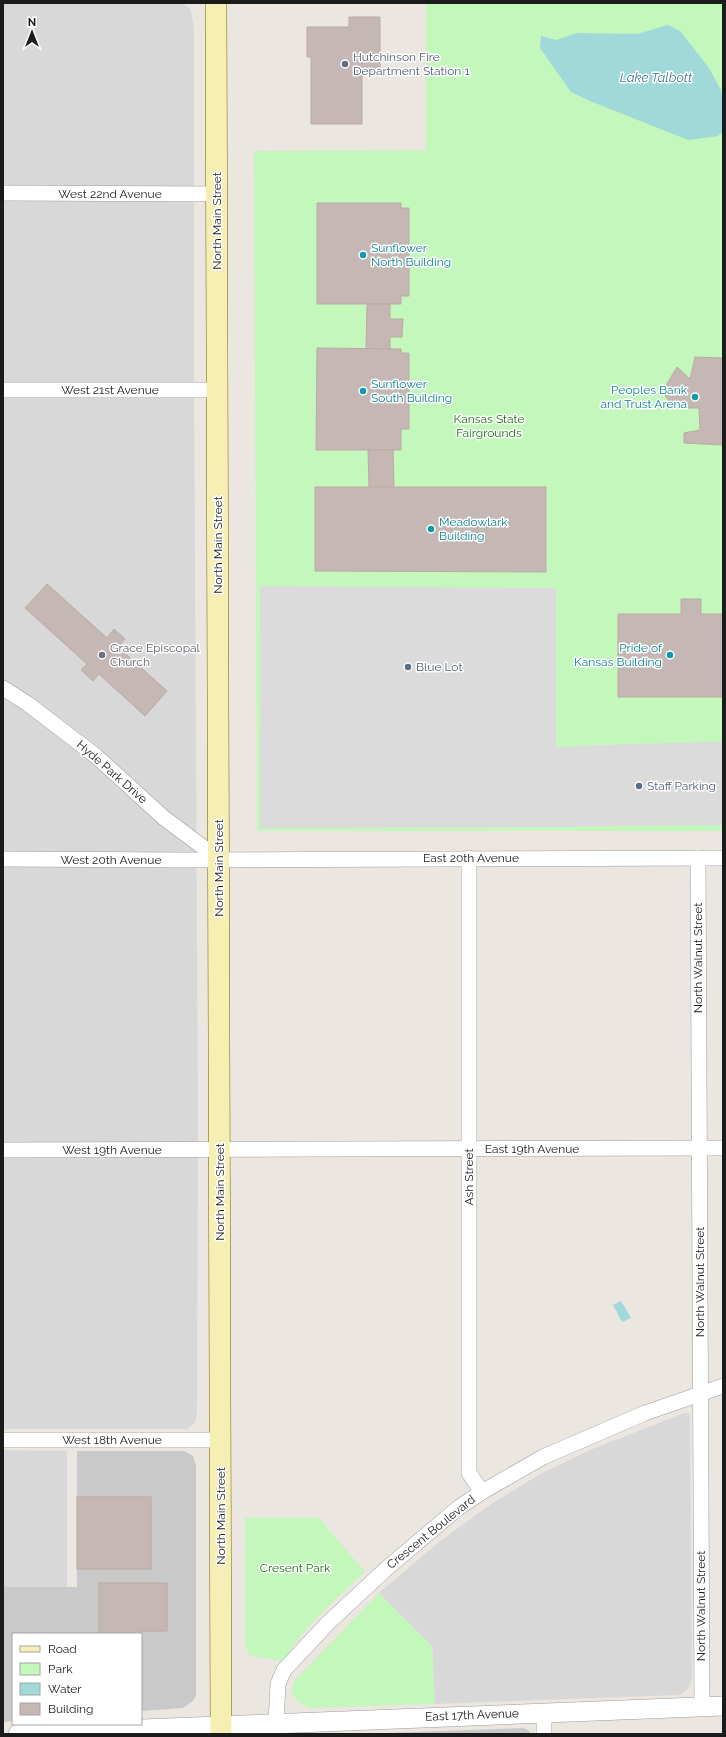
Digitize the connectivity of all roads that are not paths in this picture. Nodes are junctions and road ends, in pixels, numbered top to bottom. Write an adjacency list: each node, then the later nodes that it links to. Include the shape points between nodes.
1 (216, 3): 3 (main road, North Main Street)
2 (3, 193): 3 (street, West 22nd Avenue)
3 (216, 194): 5 (main road, North Main Street)
4 (3, 390): 5 (street, West 21st Avenue)
5 (218, 390): 11 (main road, North Main Street)
6 (3, 688): 11 (street, Hyde Park Drive, via 90,751 164,818)
7 (469, 858): 8 (street, East 20th Avenue); 11 (street, East 20th Avenue); 15 (street, Ash Street)
8 (698, 858): 9 (street, East 20th Avenue); 12 (street, North Walnut Street)
9 (723, 858)
10 (3, 859): 11 (street, West 20th Avenue)
11 (219, 859): 14 (main road, North Main Street)
12 (699, 1148): 13 (street, East 19th Avenue); 15 (street, East 19th Avenue); 18 (street, North Walnut Street)
13 (723, 1148)
14 (220, 1149): 15 (street, East 19th Avenue); 16 (street, West 19th Avenue); 20 (main road, North Main Street)
15 (469, 1149): 21 (street, Ash Street, via 469,1473)
16 (3, 1150)
17 (723, 1386): 18 (street, Crescent Boulevard)
18 (700, 1394): 21 (street, Crescent Boulevard, via 645,1413 543,1457); 23 (street, North Walnut Street)
19 (3, 1440): 20 (street, West 18th Avenue)
20 (220, 1440): 26 (main road, North Main Street)
21 (482, 1492): 25 (street, Crescent Boulevard, via 458,1508 386,1568 328,1623 284,1670 278,1684)
22 (723, 1706): 23 (street, East 17th Avenue)
23 (702, 1707): 24 (street, East 17th Avenue)
24 (544, 1712): 25 (street, East 17th Avenue); 28 (street)
25 (276, 1723): 26 (street, East 17th Avenue)
26 (221, 1730): 27 (street, East 17th Avenue)
27 (18, 1734)
28 (544, 1734)

